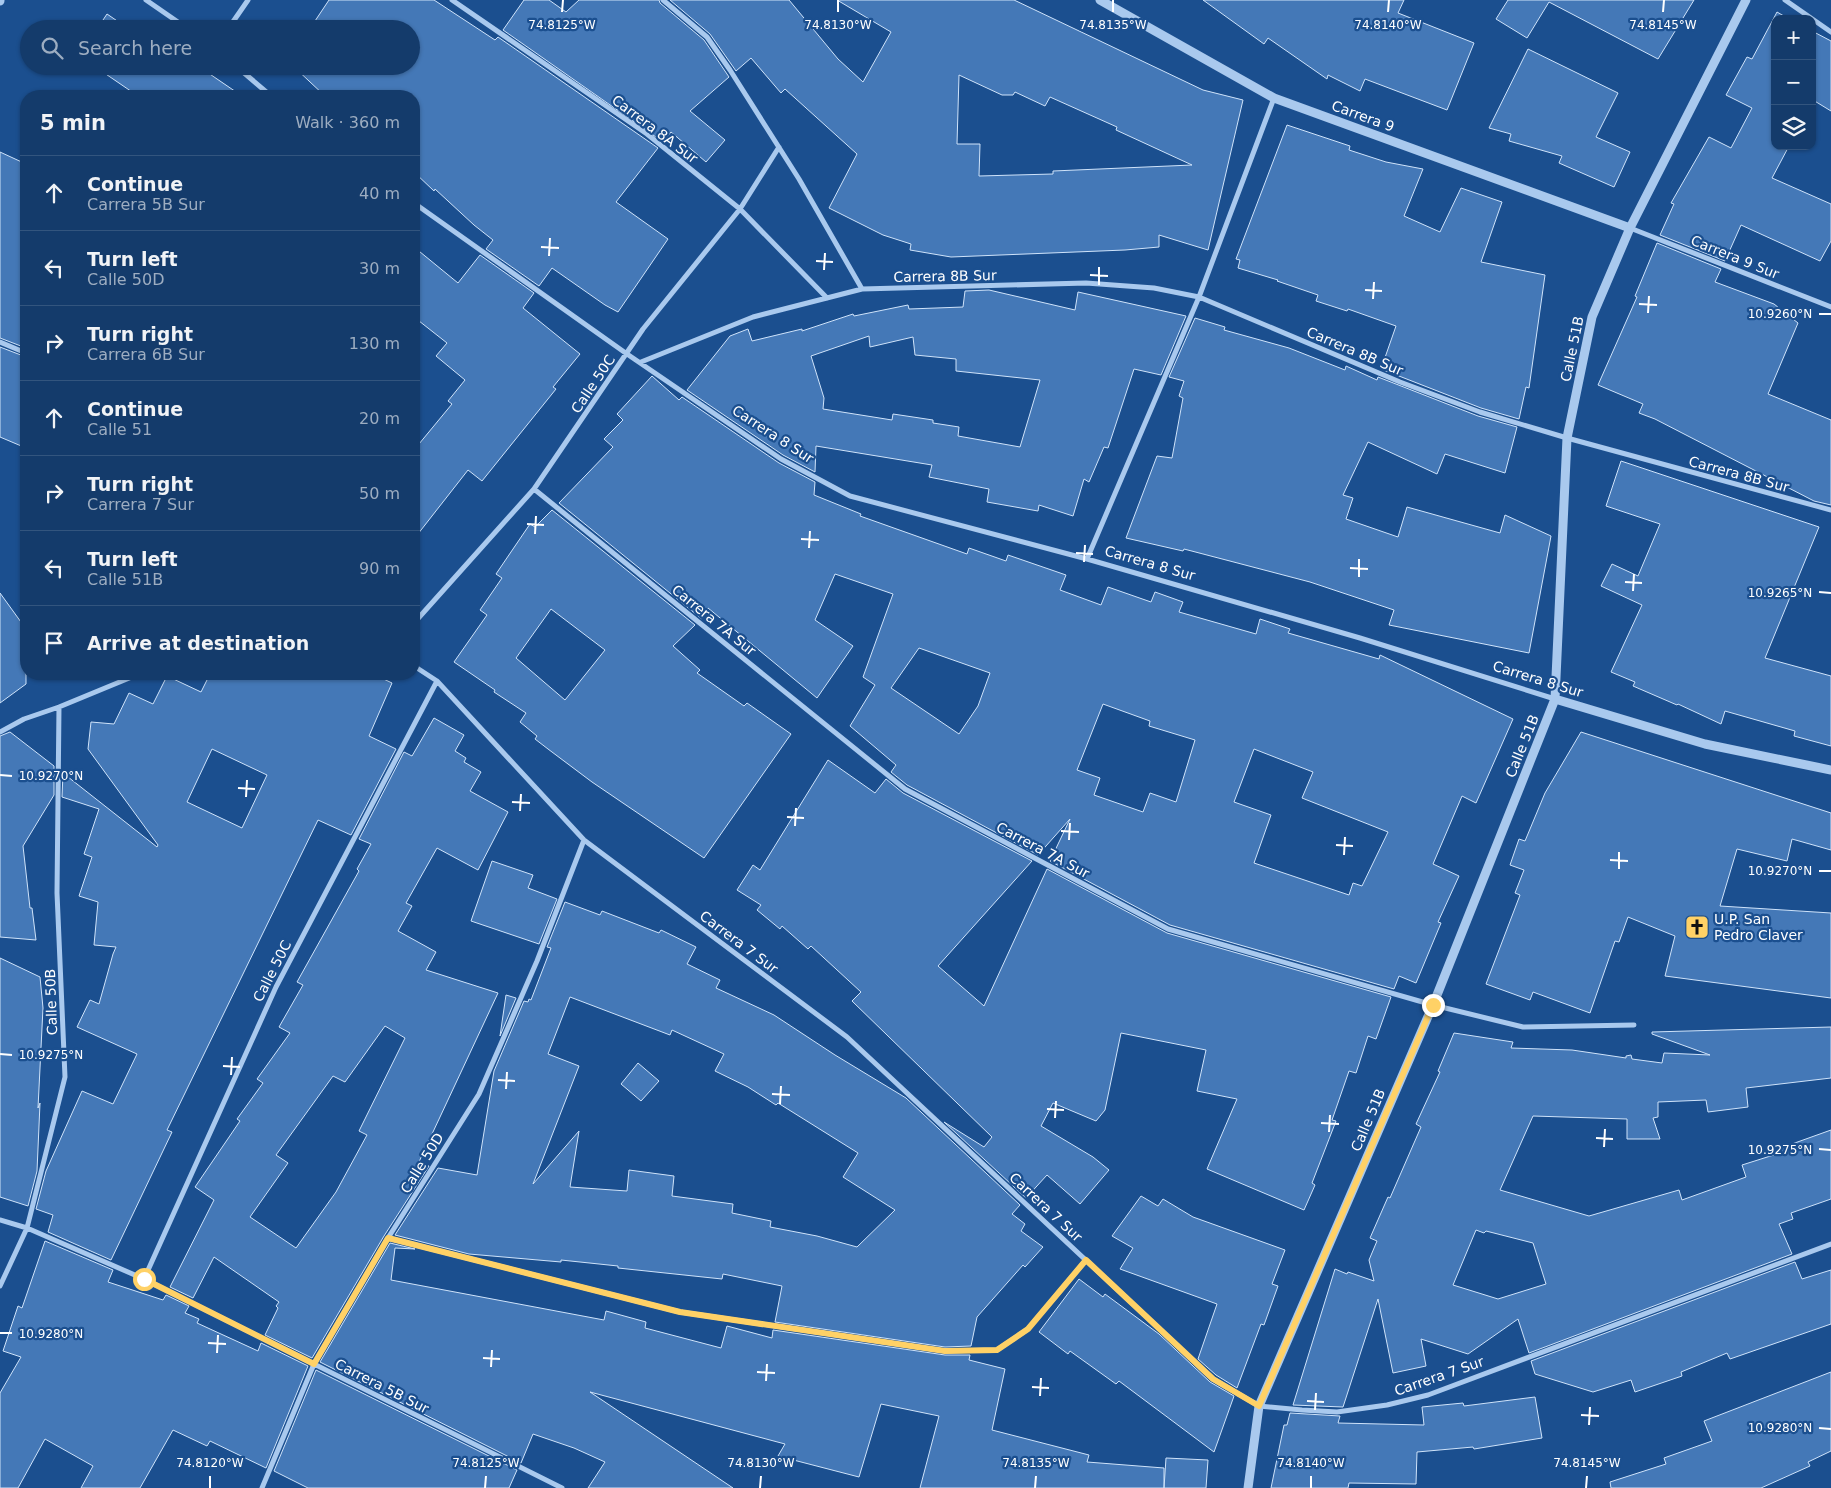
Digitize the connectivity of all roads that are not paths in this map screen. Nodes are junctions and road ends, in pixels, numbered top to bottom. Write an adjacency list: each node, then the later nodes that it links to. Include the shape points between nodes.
1 (146, 0): 8 (street)
2 (248, 0): 9 (street)
3 (452, 0): 16 (street, Carrera 8A Sur, via 647,134)
4 (663, 0): 14 (street, via 707,37)
5 (1100, 0): 13 (street, Carrera 9)
6 (1746, 0): 17 (street, Calle 51B)
7 (1786, 0): 10 (street)
8 (175, 20)
9 (234, 20)
10 (1831, 32)
11 (246, 75): 12 (street)
12 (264, 90)
13 (1274, 98): 17 (street, Carrera 9); 19 (street)
14 (779, 147): 16 (street, Calle 50C); 18 (street)
15 (420, 207): 24 (street, Carrera 8 Sur)
16 (740, 209): 20 (street, Carrera 8A Sur); 24 (street, Calle 50C, via 643,329)
17 (1630, 228): 21 (street, Carrera 9 Sur); 26 (street, Calle 51B, via 1592,317)
18 (862, 289): 19 (street, Carrera 8B Sur, via 1086,283 1154,288); 20 (street, Carrera 8B Sur)
19 (1199, 297): 26 (street, Carrera 8B Sur, via 1400,382 1480,412); 29 (street)
20 (827, 298): 25 (street, Carrera 8B Sur, via 753,317)
21 (1831, 307)
22 (0, 342): 23 (street)
23 (20, 350)
24 (628, 354): 25 (street, Carrera 8 Sur); 27 (street, Calle 50C)
25 (641, 362): 29 (street, Carrera 8 Sur, via 781,459 850,496)
26 (1567, 438): 28 (street, Carrera 8B Sur); 34 (street, Calle 51B)
27 (534, 489): 30 (street, Calle 50C); 39 (street, Carrera 7A Sur, via 905,789 1168,928)
28 (1831, 510)
29 (1087, 559): 34 (street, Carrera 8 Sur, via 1360,638)
30 (420, 616)
31 (420, 670): 33 (street, Carrera 7 Sur)
32 (125, 680): 35 (street)
33 (437, 681): 38 (street, Carrera 7 Sur); 46 (street, Calle 50C, via 276,986)
34 (1555, 699): 37 (street, Carrera 8 Sur, via 1705,744); 39 (street, Calle 51B)
35 (60, 707): 36 (street, via 24,719); 42 (street, Calle 50B, via 57,893 65,1078)
36 (0, 732)
37 (1831, 770)
38 (584, 840): 43 (street, Calle 50D, via 537,961 478,1094); 45 (street, Carrera 7 Sur, via 847,1037)
39 (1433, 1005): 40 (street, Carrera 7A Sur, via 1523,1027); 49 (street, Calle 51B)
40 (1634, 1025)
41 (0, 1220): 42 (street, Carrera 5B Sur)
42 (27, 1228): 46 (street, Carrera 5B Sur); 47 (street, Calle 50B)
43 (388, 1238): 45 (street, via 680,1312 945,1351 997,1350 1028,1329); 48 (street, Calle 50D)
44 (1831, 1244): 49 (street, Carrera 7 Sur, via 1428,1395 1337,1412)
45 (1086, 1260): 49 (street, Carrera 7 Sur, via 1213,1379)
46 (144, 1279): 48 (street, Carrera 5B Sur)
47 (0, 1286)
48 (314, 1364): 50 (street, Calle 50D); 51 (street, Carrera 5B Sur)
49 (1259, 1406): 52 (street, Calle 51B)
50 (262, 1488)
51 (562, 1488)
52 (1248, 1488)

